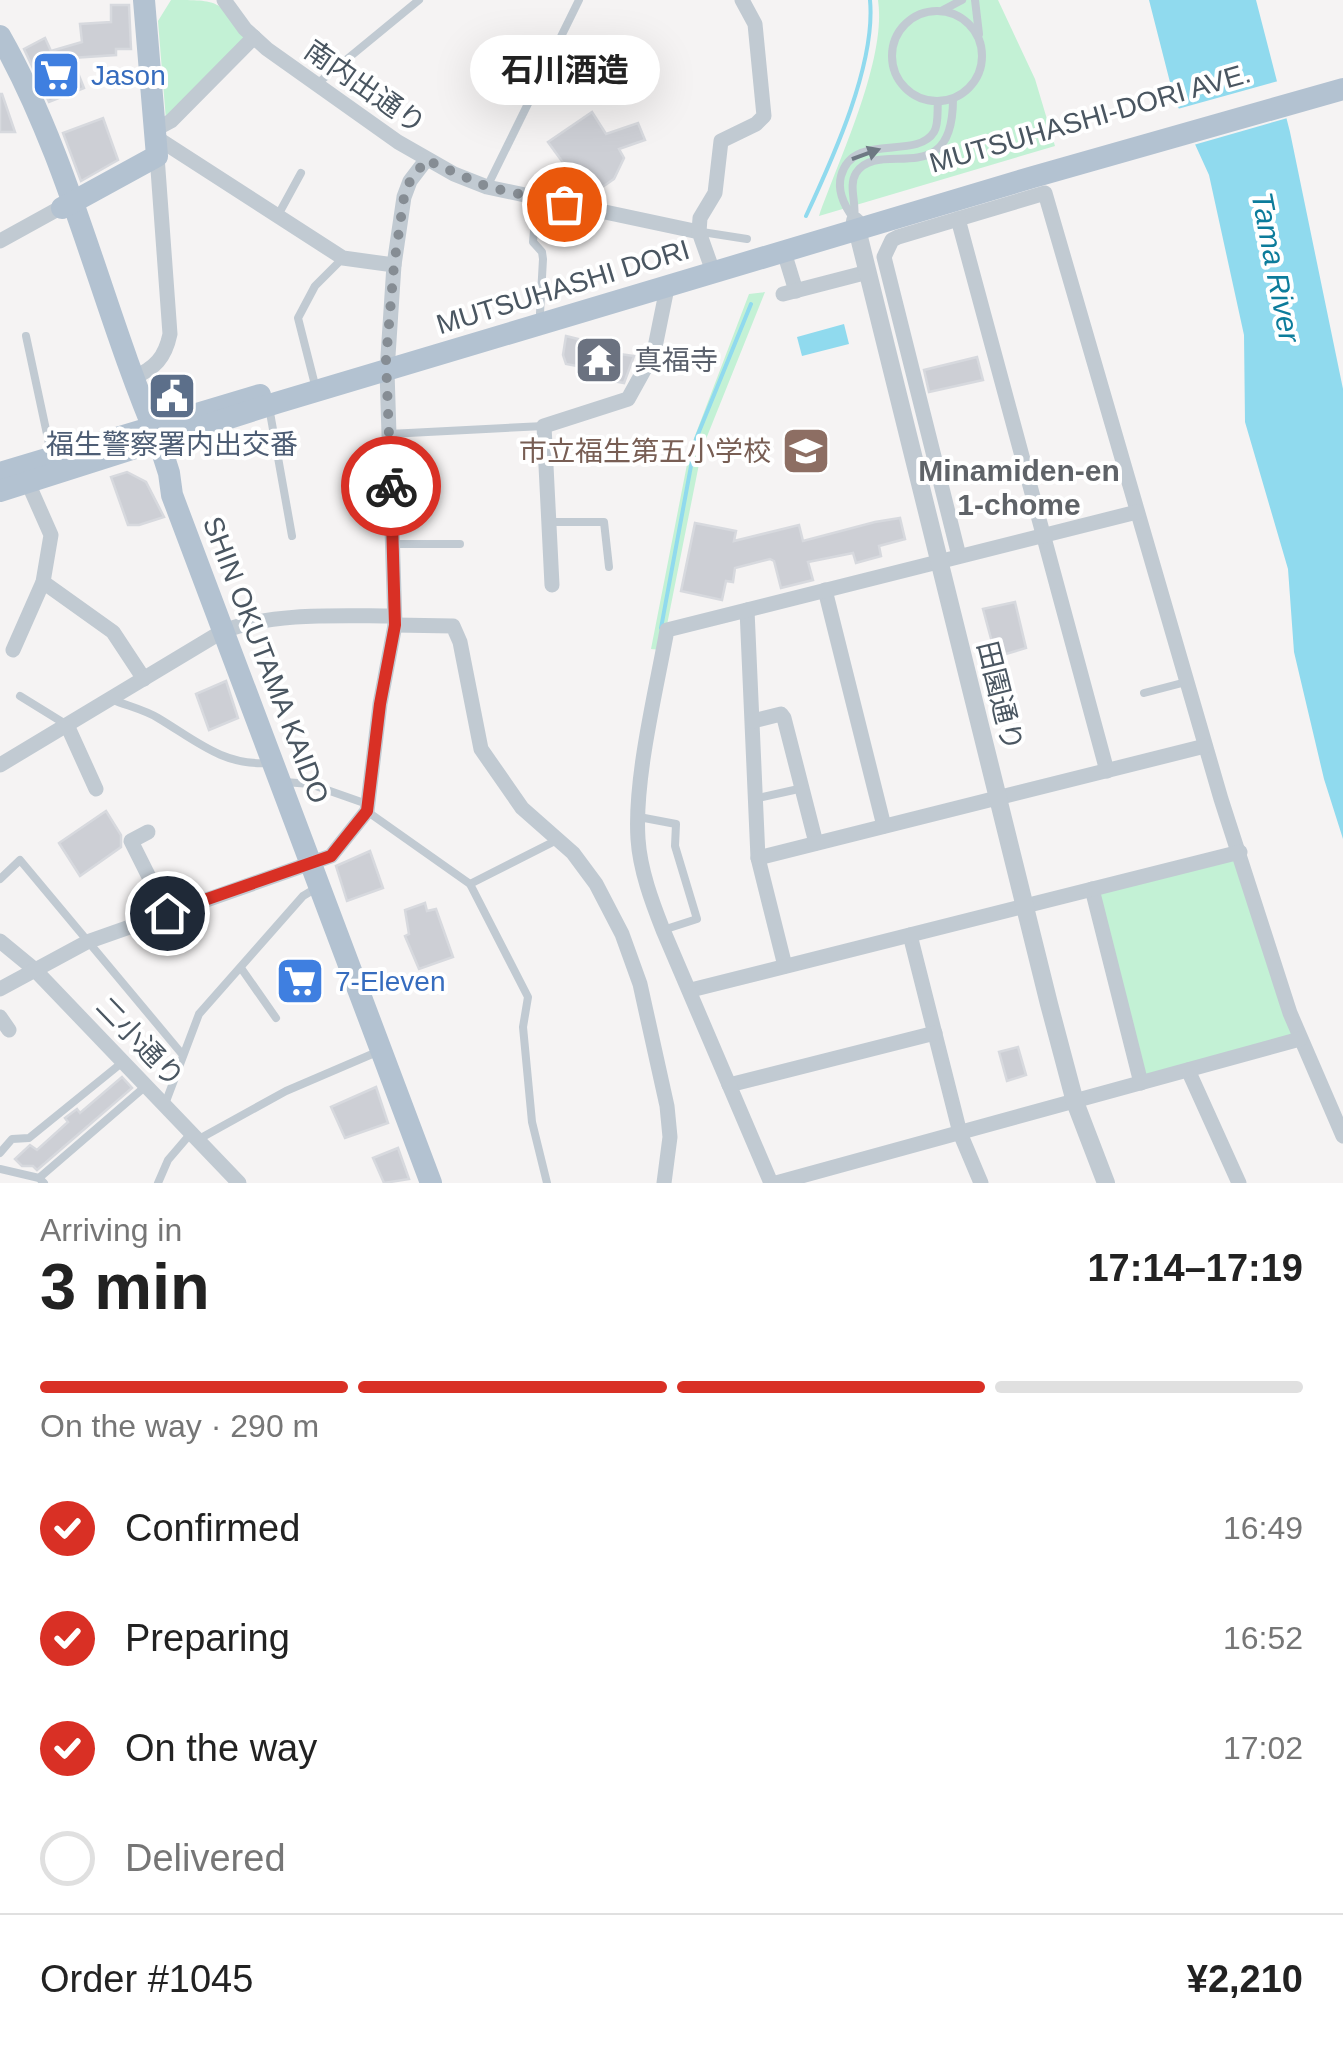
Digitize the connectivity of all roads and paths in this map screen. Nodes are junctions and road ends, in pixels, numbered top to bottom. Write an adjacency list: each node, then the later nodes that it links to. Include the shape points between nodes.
1 (144, 0): 18 (main road)
2 (224, 0): 11 (street, 南内出通り)
3 (419, 0): 14 (lane)
4 (580, 0): 22 (lane)
5 (742, 0): 28 (street, via 756,24 764,116 720,141 714,193)
6 (962, 0): 8 (lane)
7 (975, 0): 9 (lane)
8 (943, 10): 9 (lane); 17 (lane, via 902,27 892,54 901,84)
9 (979, 34): 16 (lane, via 979,72)
10 (0, 36): 24 (main road, SHIN OKUTAMA KAIDO, via 27,90)
11 (254, 37): 14 (street, 南内出通り); 18 (street)
12 (0, 65): 24 (main road, SHIN OKUTAMA KAIDO)
13 (1343, 76): 20 (main road, MUTSUHASHI-DORI AVE.)
14 (316, 84): 19 (street, 南内出通り)
15 (1343, 89): 20 (main road, MUTSUHASHI-DORI AVE.)
16 (953, 99): 17 (lane); 27 (lane, via 949,134 937,150 866,164 857,172)
17 (938, 101): 27 (lane, one-way to 17, via 840,188 847,163 862,152 926,140 937,126)
18 (156, 141): 24 (main road); 25 (street); 40 (street, via 170,334 167,351 150,371)
19 (426, 160): 22 (street, 南内出通り); 34 (street, via 404,197)
20 (1070, 160): 27 (main road, MUTSUHASHI-DORI AVE.)
21 (302, 172): 25 (lane)
22 (488, 187): 23 (street, 南内出通り)
23 (537, 198): 28 (street, 南内出通り); 37 (lane, via 533,242 543,259)
24 (65, 206): 30 (street); 40 (main road, SHIN OKUTAMA KAIDO); 45 (main road, SHIN OKUTAMA KAIDO)
25 (276, 218): 32 (street)
26 (958, 219): 49 (street, via 1045,193); 52 (street); 55 (street, via 892,240 884,258)
27 (856, 225): 31 (main road, MUTSUHASHI DORI); 33 (main road, MUTSUHASHI DORI); 35 (street, 田園通り)
28 (699, 232): 29 (lane); 33 (street)
29 (747, 239)
30 (0, 241)
31 (784, 252): 35 (street, via 790,293); 36 (main road, MUTSUHASHI DORI)
32 (343, 258): 34 (street); 41 (lane, via 315,286 298,318)
33 (710, 263): 37 (main road, MUTSUHASHI DORI)
34 (394, 265): 39 (street)
35 (868, 272): 56 (street, 田園通り)
36 (668, 288): 39 (main road, MUTSUHASHI DORI); 43 (street, via 654,352 628,399)
37 (540, 313): 39 (main road, MUTSUHASHI DORI)
38 (26, 336): 46 (lane)
39 (386, 366): 41 (main road, MUTSUHASHI DORI); 42 (main road, MUTSUHASHI DORI); 44 (street)
40 (133, 378): 45 (main road, SHIN OKUTAMA KAIDO)
41 (314, 381): 42 (main road, MUTSUHASHI DORI)
42 (268, 399): 45 (main road, MUTSUHASHI DORI); 51 (lane)
43 (544, 426): 44 (lane); 50 (street)
44 (389, 434): 53 (street)
45 (149, 437): 46 (main road, MUTSUHASHI DORI); 48 (main road, MUTSUHASHI DORI); 63 (main road, SHIN OKUTAMA KAIDO, via 169,473)
46 (52, 458): 47 (main road, MUTSUHASHI DORI)
47 (1, 474): 48 (main road, MUTSUHASHI DORI)
48 (28, 484): 58 (street, via 51,535)
49 (1138, 512): 52 (street); 66 (street)
50 (548, 522): 57 (lane, via 604,522); 59 (street)
51 (292, 536)
52 (1043, 536): 55 (street); 74 (street)
53 (393, 544): 54 (lane); 62 (street)
54 (460, 544)
55 (959, 556): 56 (street)
56 (938, 561): 60 (street); 79 (street, 田園通り)
57 (608, 567)
58 (43, 582): 64 (street); 65 (street, via 113,632)
59 (552, 585)
60 (825, 590): 61 (street); 82 (street)
61 (746, 610): 70 (street); 81 (street, via 667,630)
62 (395, 621): 63 (street, via 330,616); 80 (street); 84 (street, via 453,626 480,749 522,808)
63 (223, 631): 65 (street); 75 (main road, SHIN OKUTAMA KAIDO)
64 (12, 650)
65 (144, 679): 69 (street)
66 (1186, 682): 67 (lane); 72 (street)
67 (1144, 693)
68 (20, 696): 71 (lane)
69 (109, 699): 71 (street); 75 (lane, via 156,716 208,750)
70 (752, 721): 76 (street, via 781,714); 78 (street)
71 (66, 725): 73 (street); 77 (street)
72 (1206, 746): 74 (street); 86 (street)
73 (0, 765)
74 (1107, 771): 79 (street)
75 (277, 773): 80 (lane); 88 (main road, SHIN OKUTAMA KAIDO)
76 (803, 788): 78 (lane); 85 (street)
77 (96, 789)
78 (754, 798): 87 (street)
79 (998, 798): 82 (street); 93 (street, 田園通り)
80 (367, 808): 88 (street, via 331,856); 90 (lane)
81 (639, 817): 95 (street, via 638,842); 95 (lane, via 676,824 675,846 698,919)
82 (884, 826): 85 (street)
83 (148, 832): 94 (street, via 131,841)
84 (559, 839): 90 (lane); 126 (street, via 596,884 640,984 668,1106)
85 (816, 843): 87 (street)
86 (1240, 852): 92 (street); 106 (street)
87 (758, 858): 99 (street)
88 (311, 863): 91 (main road, SHIN OKUTAMA KAIDO); 94 (street)
89 (0, 879): 98 (lane, via 20,860)
90 (470, 884): 125 (lane, via 528,997 523,1028 532,1122)
91 (320, 886): 100 (lane, via 302,896); 107 (main road, SHIN OKUTAMA KAIDO)
92 (1092, 889): 93 (street); 111 (street)
93 (1025, 906): 96 (street); 114 (street, 田園通り)
94 (167, 913): 98 (street)
95 (663, 930): 103 (street)
96 (910, 934): 99 (street); 105 (street)
97 (0, 942): 101 (street, 二小通り)
98 (87, 942): 101 (street); 108 (lane)
99 (785, 966): 103 (street)
100 (241, 968): 104 (lane); 108 (lane, via 199,1014)
101 (34, 969): 102 (street); 109 (street, 二小通り)
102 (0, 989)
103 (691, 990): 112 (street)
104 (276, 1018)
105 (935, 1033): 112 (street); 116 (street)
106 (1300, 1039): 110 (street); 118 (street)
107 (381, 1050): 117 (lane); 124 (main road, SHIN OKUTAMA KAIDO)
108 (182, 1054): 115 (lane)
109 (124, 1061): 113 (street, 二小通り); 119 (lane)
110 (1188, 1070): 111 (street); 130 (street)
111 (1141, 1083): 114 (street)
112 (729, 1084): 127 (street)
113 (146, 1085): 115 (street, 二小通り); 121 (lane)
114 (1076, 1102): 116 (street); 129 (street, 田園通り)
115 (166, 1104): 117 (street, 二小通り)
116 (960, 1132): 127 (street); 128 (street)
117 (196, 1136): 122 (lane, via 168,1160); 123 (street, 二小通り)
118 (1343, 1136)
119 (0, 1154)
120 (0, 1169): 121 (lane)
121 (41, 1181)
122 (158, 1183)
123 (239, 1183)
124 (431, 1183)
125 (546, 1183)
126 (664, 1183)
127 (774, 1183)
128 (981, 1183)
129 (1106, 1183)
130 (1240, 1183)

